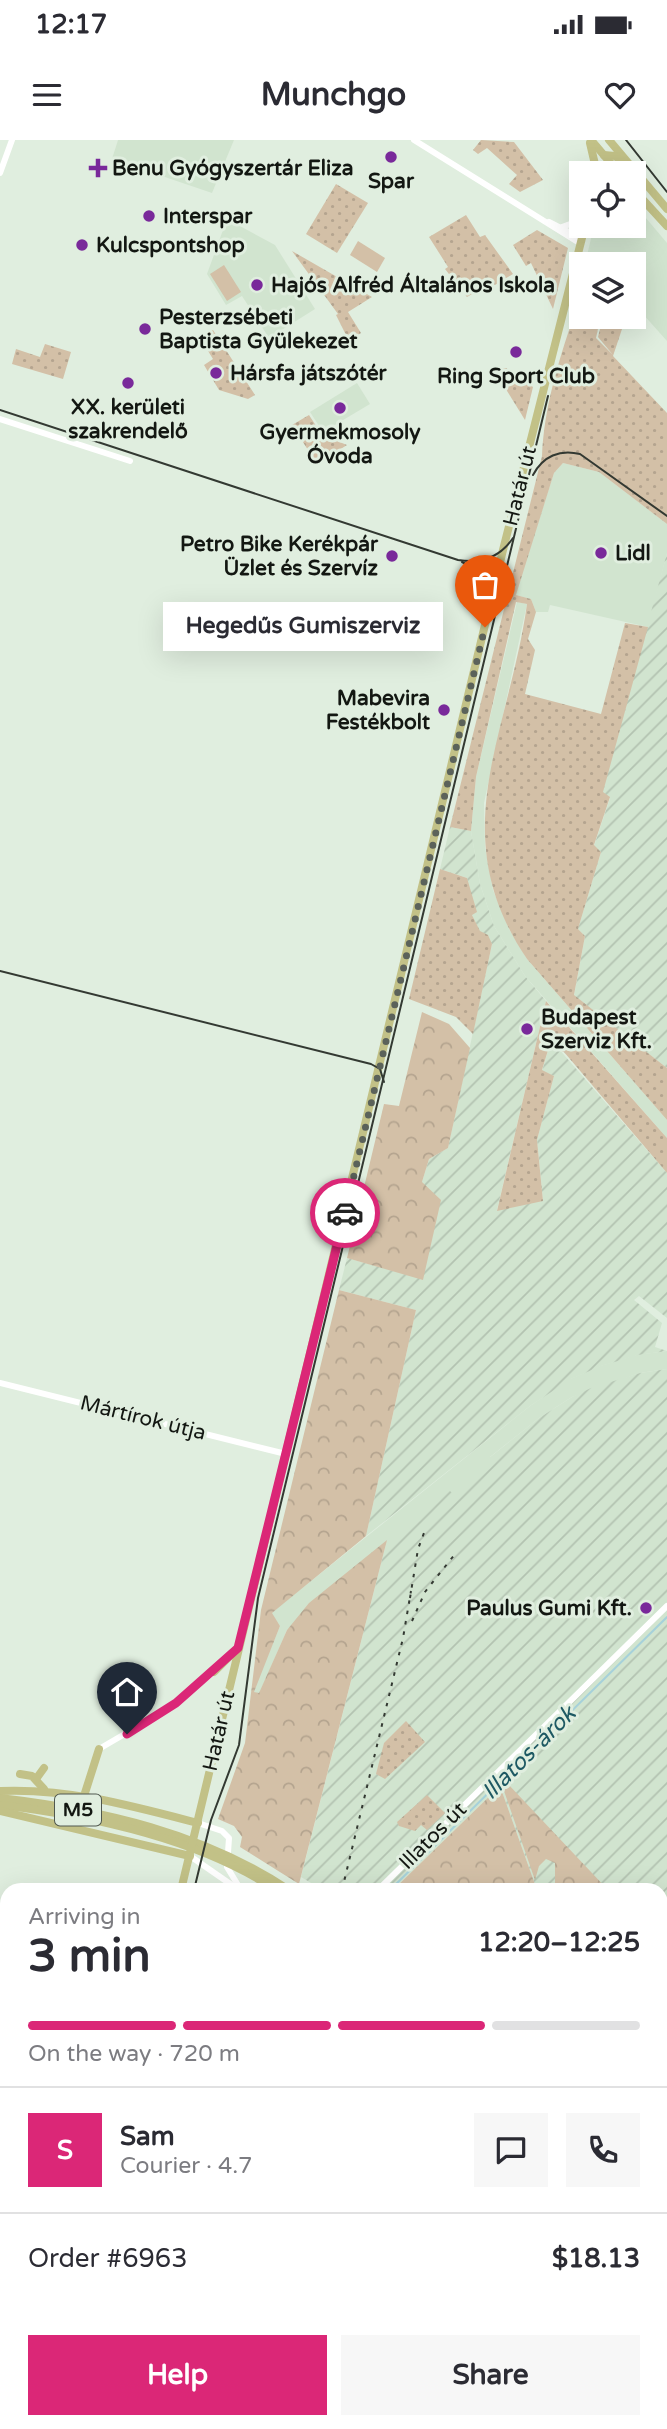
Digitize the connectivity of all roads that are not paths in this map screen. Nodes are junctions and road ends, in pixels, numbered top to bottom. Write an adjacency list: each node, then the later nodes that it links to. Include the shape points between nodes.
1 (12, 140): 12 (street)
2 (414, 140): 16 (street)
3 (590, 140): 6 (main road); 7 (main road)
4 (603, 140): 6 (main road)
5 (609, 140): 11 (main road)
6 (604, 155): 8 (main road); 9 (main road); 10 (main road)
7 (595, 161)
8 (602, 161)
9 (609, 161)
10 (622, 161)
11 (627, 161)
12 (0, 173)
13 (646, 183): 15 (main road)
14 (646, 203): 18 (main road)
15 (667, 209)
16 (544, 219): 19 (street); 21 (street)
17 (569, 224): 19 (street)
18 (667, 226)
19 (562, 227): 21 (street)
20 (582, 238): 21 (main road, Határ út)
21 (581, 241): 25 (main road, Határ út)
22 (0, 419): 23 (street)
23 (130, 461)
24 (0, 1383): 25 (street, Mártírok útja)
25 (286, 1454): 27 (main road, Határ út)
26 (667, 1606): 49 (street, Illatos út)
27 (238, 1648): 28 (main road); 29 (main road, Határ út)
28 (214, 1672): 29 (main road); 30 (street, via 164,1711)
29 (232, 1672): 40 (main road, Határ út)
30 (99, 1749): 36 (main road)
31 (44, 1768): 33 (main road)
32 (20, 1774): 33 (main road)
33 (36, 1779): 34 (main road)
34 (44, 1790): 35 (main road); 36 (main road)
35 (0, 1791)
36 (84, 1796): 40 (main road)
37 (0, 1798): 41 (main road, M5, via 45,1803)
38 (0, 1805): 41 (main road, M5)
39 (0, 1811): 42 (main road)
40 (198, 1823): 42 (main road, Határ út); 46 (street, via 229,1838 227,1867)
41 (155, 1833): 43 (main road, M5)
42 (190, 1856): 44 (main road, Határ út); 45 (street)
43 (240, 1864): 47 (main road, M5); 48 (main road, M5)
44 (183, 1883)
45 (230, 1883)
46 (236, 1883)
47 (266, 1883)
48 (276, 1883)
49 (386, 1883)

